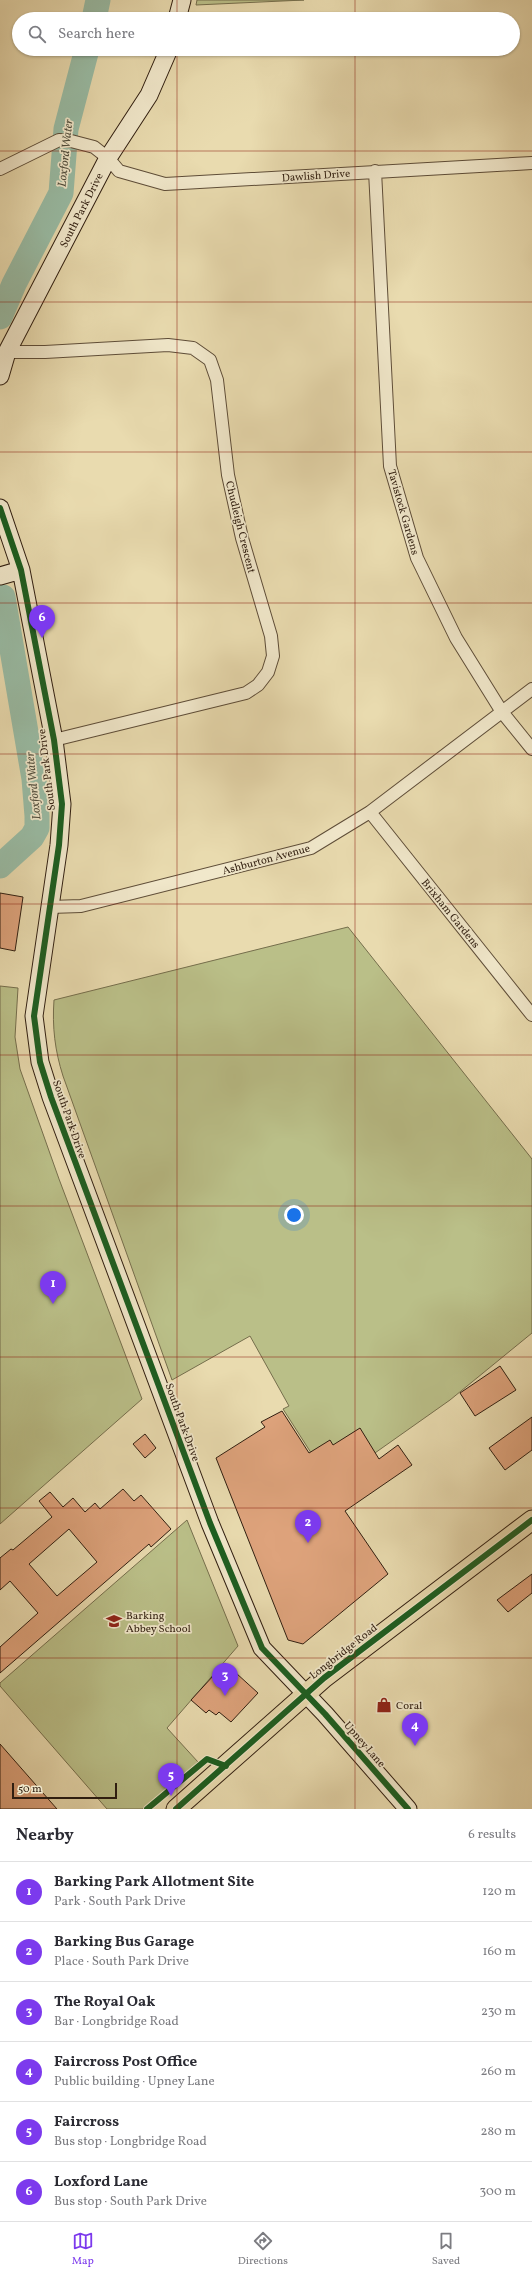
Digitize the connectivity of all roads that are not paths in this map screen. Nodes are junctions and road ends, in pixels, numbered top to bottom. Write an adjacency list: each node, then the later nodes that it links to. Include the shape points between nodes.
1 (182, 0): 2 (street)
2 (179, 12)
3 (166, 56): 4 (street, South Park Drive, via 149,95)
4 (108, 158): 6 (street, Dawlish Drive, via 94,147 65,141); 7 (street, Dawlish Drive, via 119,171 165,184); 8 (street, South Park Drive)
5 (532, 163): 7 (street, Dawlish Drive)
6 (0, 169)
7 (375, 171): 14 (street, Tavistock Gardens, via 390,466 417,558 456,638)
8 (7, 352): 9 (street, South Park Drive); 15 (street, Chudleigh Crescent, via 168,345 193,348 210,360 217,380 229,482 242,538 271,636 272,656 268,672 246,693)
9 (0, 376)
10 (0, 508): 11 (street, South Park Drive)
11 (21, 570): 12 (street); 15 (street, South Park Drive)
12 (0, 576)
13 (532, 689): 14 (street, Ashburton Avenue)
14 (502, 712): 16 (street, Tavistock Gardens); 17 (street, Ashburton Avenue)
15 (54, 740): 18 (street, South Park Drive, via 62,804)
16 (532, 749)
17 (370, 812): 18 (street, Ashburton Avenue, via 311,848 81,906); 19 (street, Brixham Gardens)
18 (50, 907): 21 (street, South Park Drive, via 34,1016 40,1062 51,1097 210,1523 255,1634 272,1661)
19 (532, 1015)
20 (532, 1520): 21 (main road, Longbridge Road, via 406,1614)
21 (306, 1694): 22 (main road, Longbridge Road); 23 (street, Upney Lane)
22 (176, 1809)
23 (408, 1809)

